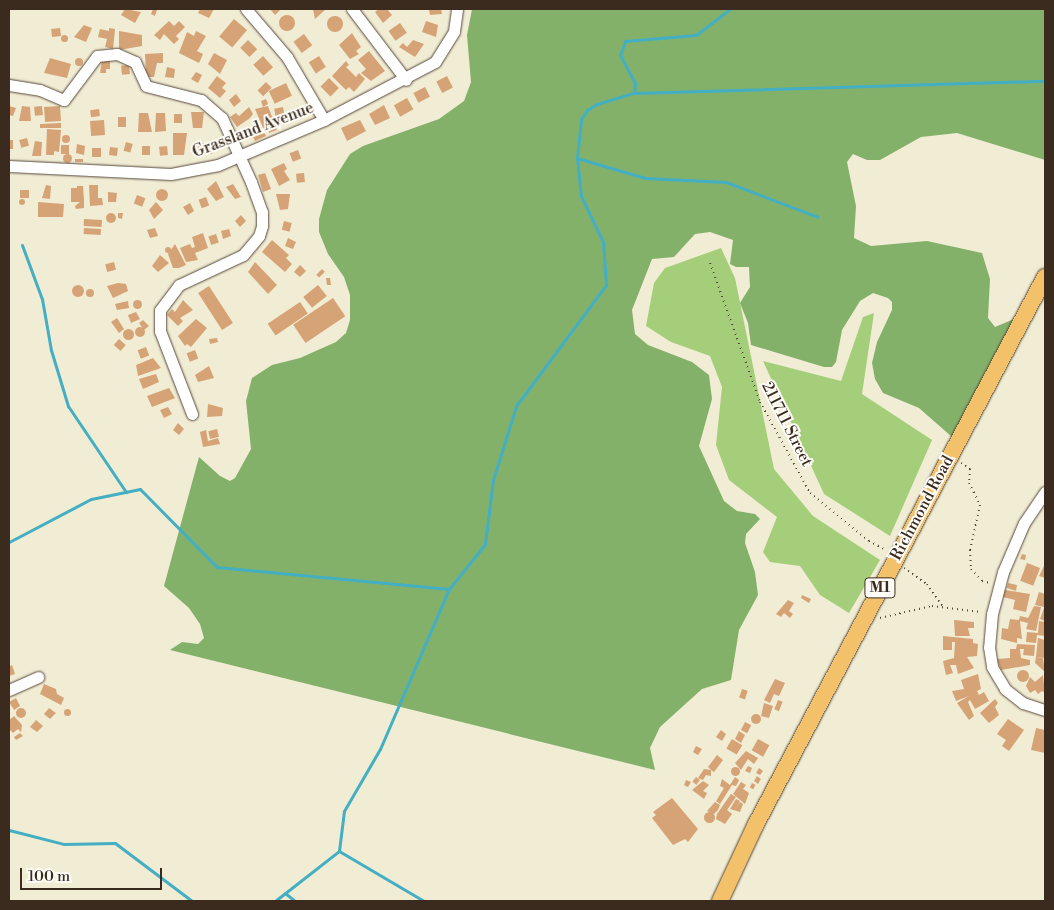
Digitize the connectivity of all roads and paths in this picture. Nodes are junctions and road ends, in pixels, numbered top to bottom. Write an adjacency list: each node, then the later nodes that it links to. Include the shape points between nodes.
1 (246, 9): 6 (street, via 288,57)
2 (352, 9): 4 (street)
3 (457, 9): 4 (street, Grassland Avenue, via 454,31 442,55)
4 (406, 80): 6 (street, Grassland Avenue)
5 (9, 85): 7 (street, via 40,90 64,100 97,56 117,54 135,62 146,86 201,100 215,110)
6 (324, 120): 7 (street, Grassland Avenue)
7 (239, 155): 8 (street, Grassland Avenue, via 218,165 171,174); 11 (street, via 262,212 259,236 239,258 179,285 160,310 160,331)
8 (9, 166)
9 (710, 262): 14 (path, 211711 Street, via 760,402 810,493 868,541)
10 (1045, 277): 14 (highway, Richmond Road / M1)
11 (192, 414)
12 (958, 459): 15 (path, via 970,469 969,483 979,502 970,550 971,569 982,581)
13 (1045, 492): 15 (street, via 1016,540)
14 (896, 558): 16 (path, 211711 Street, via 927,584); 18 (highway, Richmond Road / M1)
15 (999, 585): 17 (street)
16 (944, 608): 17 (path); 18 (path, via 932,606 906,610)
17 (993, 613): 21 (street, via 990,655 998,680 1023,703)
18 (860, 626): 22 (highway, Richmond Road / M1, via 755,826)
19 (38, 677): 20 (street)
20 (9, 690)
21 (1045, 710)
22 (720, 901)

